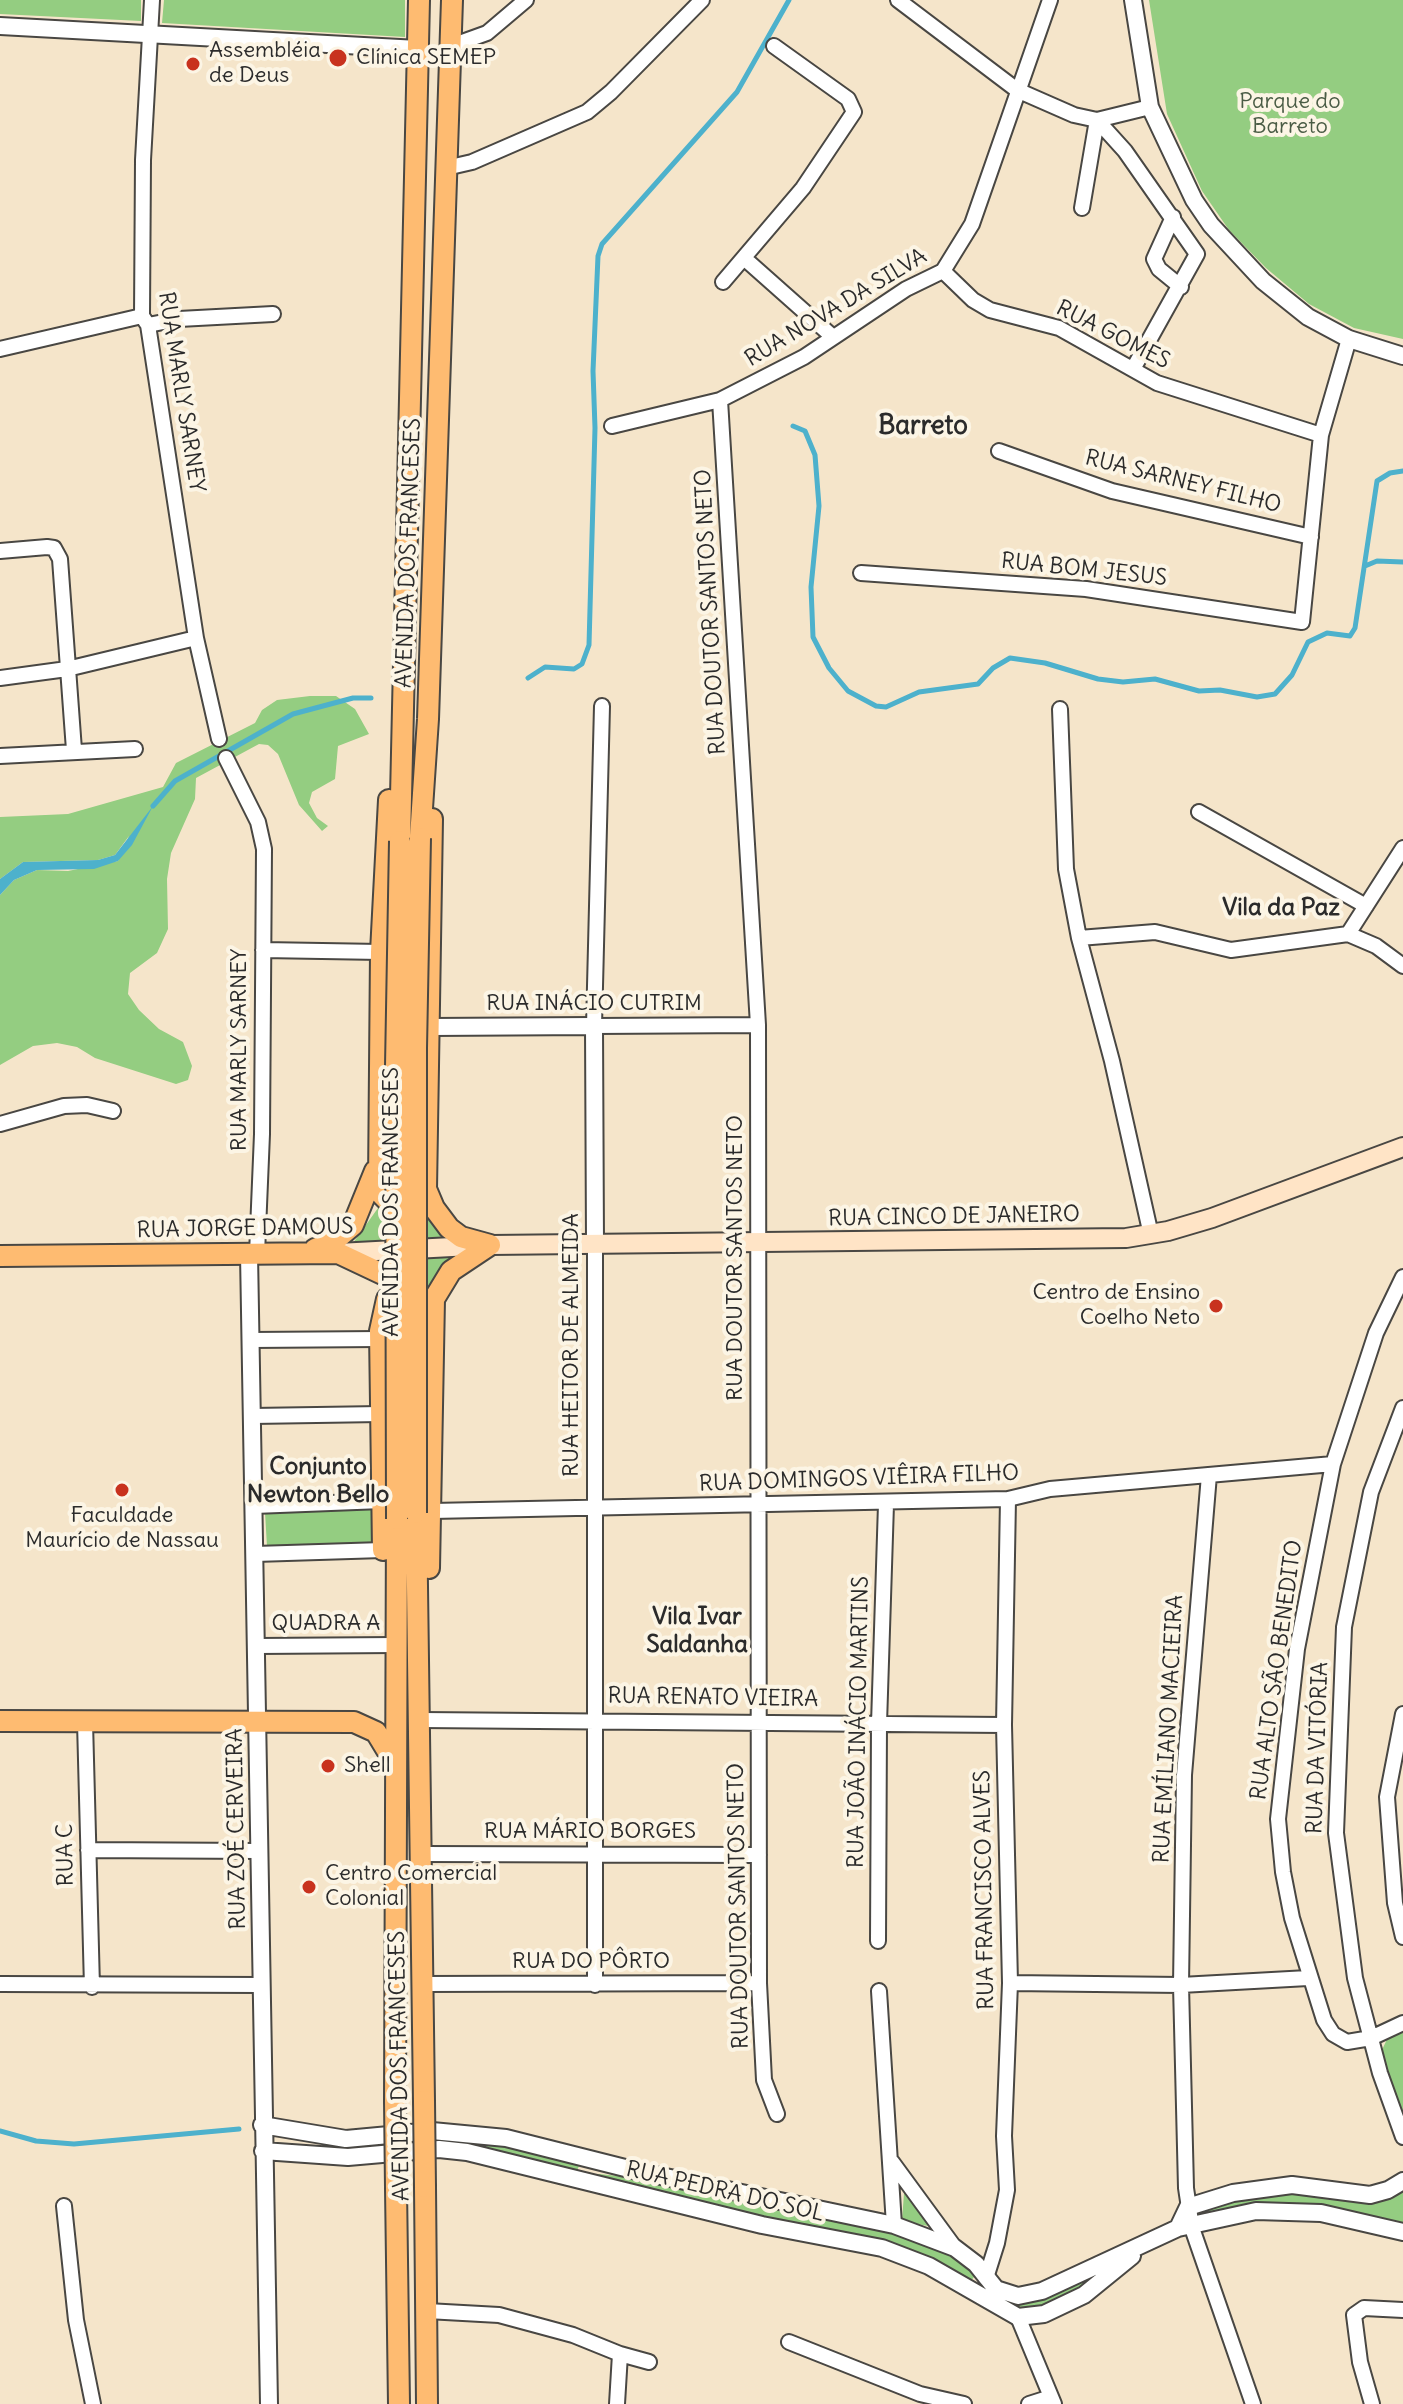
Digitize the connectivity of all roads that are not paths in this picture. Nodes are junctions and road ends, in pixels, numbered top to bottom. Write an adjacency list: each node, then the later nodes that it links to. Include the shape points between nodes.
1 (152, 0): 10 (street, RUA MARLY SARNEY)
2 (419, 0): 13 (main road, AVENIDA DOS FRANCESES)
3 (452, 0): 11 (main road, AVENIDA DOS FRANCESES)
4 (526, 0): 11 (street, via 487,33)
5 (702, 0): 17 (street, via 587,112 472,162)
6 (898, 0): 14 (street)
7 (1050, 0): 14 (street, RUA NOVA DA SILVA)
8 (1133, 0): 15 (street)
9 (0, 26): 10 (street)
10 (150, 32): 13 (street); 25 (street, RUA MARLY SARNEY, via 143,160)
11 (451, 46): 17 (main road, AVENIDA DOS FRANCESES)
12 (774, 46): 20 (street, via 848,99 854,112 803,188)
13 (418, 49): 41 (main road, AVENIDA DOS FRANCESES)
14 (1017, 90): 16 (street); 21 (street, RUA NOVA DA SILVA, via 972,224)
15 (1150, 107): 16 (street); 27 (street, via 1194,200 1236,255 1284,300)
16 (1097, 120): 18 (street); 19 (street)
17 (446, 168): 44 (main road, AVENIDA DOS FRANCESES)
18 (1082, 208)
19 (1173, 217): 23 (street, via 1197,254); 23 (street, via 1154,259)
20 (744, 258): 22 (street); 26 (street)
21 (943, 271): 26 (street, RUA NOVA DA SILVA); 30 (street, RUA GOMES, via 990,310 1059,328)
22 (723, 282)
23 (1181, 287): 30 (street)
24 (273, 314): 25 (street)
25 (145, 320): 28 (street); 38 (street, RUA MARLY SARNEY)
26 (833, 337): 31 (street, RUA NOVA DA SILVA)
27 (1349, 339): 29 (street); 33 (street)
28 (0, 349)
29 (1403, 356)
30 (1133, 369): 33 (street, RUA GOMES, via 1176,390)
31 (720, 400): 32 (street, RUA NOVA DA SILVA); 59 (street, RUA DOUTOR SANTOS NETO)
32 (612, 426)
33 (1321, 435): 35 (street)
34 (999, 451): 35 (street, RUA SARNEY FILHO, via 1112,491)
35 (1311, 537): 37 (street, RUA BOM JESUS, via 1302,622 1086,589)
36 (0, 551): 39 (street, via 54,548 60,559)
37 (861, 573)
38 (196, 638): 39 (street); 45 (street, RUA MARLY SARNEY)
39 (67, 669): 40 (street); 47 (street)
40 (0, 678)
41 (402, 689): 51 (main road, AVENIDA DOS FRANCESES); 57 (main road, via 385,843)
42 (602, 706): 60 (street, RUA HEITOR DE ALMEIDA)
43 (1060, 709): 55 (street, via 1066,869)
44 (428, 719): 51 (main road, AVENIDA DOS FRANCESES); 61 (main road, via 433,829)
45 (219, 739)
46 (135, 749): 47 (street)
47 (74, 750): 48 (street)
48 (0, 756)
49 (226, 758): 56 (street, RUA MARLY SARNEY, via 258,822 264,849)
50 (1199, 812): 53 (street)
51 (410, 839): 91 (main road, AVENIDA DOS FRANCESES, bridge, via 416,1048)
52 (1403, 848): 53 (street)
53 (1366, 906): 54 (street)
54 (1348, 934): 55 (street, via 1231,950 1155,932); 58 (street)
55 (1079, 938): 67 (street)
56 (263, 950): 57 (street); 73 (street, RUA MARLY SARNEY, via 262,1134)
57 (381, 952): 65 (main road)
58 (1403, 966)
59 (758, 1025): 60 (street, RUA INÁCIO CUTRIM); 68 (street, RUA DOUTOR SANTOS NETO)
60 (594, 1026): 61 (street, RUA INÁCIO CUTRIM); 69 (street, RUA HEITOR DE ALMEIDA)
61 (430, 1027): 66 (main road)
62 (113, 1111): 63 (street, via 64,1106)
63 (0, 1124)
64 (1403, 1147): 67 (main road, RUA CINCO DE JANEIRO, via 1290,1191)
65 (379, 1160): 66 (main road, via 381,1192 390,1203 414,1203); 71 (main road, via 353,1225 334,1241)
66 (426, 1184): 70 (main road, via 434,1208 449,1228)
67 (1151, 1235): 68 (main road, RUA CINCO DE JANEIRO)
68 (758, 1243): 69 (main road, RUA CINCO DE JANEIRO); 89 (street, RUA DOUTOR SANTOS NETO)
69 (595, 1244): 70 (main road, RUA CINCO DE JANEIRO); 90 (street, RUA HEITOR DE ALMEIDA)
70 (490, 1245): 72 (main road, RUA JORGE DAMOUS); 77 (main road, via 443,1281)
71 (304, 1253): 72 (main road, RUA JORGE DAMOUS); 73 (main road, RUA JORGE DAMOUS)
72 (338, 1253): 76 (main road)
73 (253, 1254): 74 (main road, RUA JORGE DAMOUS); 79 (street, RUA ZOÉ CERVEIRA)
74 (0, 1256)
75 (1403, 1277): 83 (street, RUA ALTO SÃO BENEDITO, via 1376,1333)
76 (414, 1289): 77 (main road, via 427,1306); 78 (main road, via 403,1287 387,1299)
77 (431, 1324): 91 (main road)
78 (380, 1339): 79 (street); 81 (main road)
79 (251, 1340): 82 (street, RUA ZOÉ CERVEIRA)
80 (1403, 1408): 124 (street, RUA DA VITÓRIA, via 1371,1492 1344,1627 1336,1833 1355,1978)
81 (381, 1414): 82 (street); 86 (main road)
82 (252, 1416): 88 (street, RUA ZOÉ CERVEIRA)
83 (1333, 1464): 84 (street, RUA DOMINGOS VIÊIRA FILHO); 113 (street, RUA ALTO SÃO BENEDITO, via 1297,1649 1278,1819 1283,1872)
84 (1209, 1475): 85 (street, RUA DOMINGOS VIÊIRA FILHO, via 1050,1489); 120 (street, RUA EMÍLIANO MACIEIRA, via 1184,1775)
85 (1008, 1499): 87 (street, RUA DOMINGOS VIÊIRA FILHO); 104 (street, RUA FRANCISCO ALVES)
86 (382, 1501): 88 (street); 92 (main road)
87 (886, 1504): 89 (street, RUA DOMINGOS VIÊIRA FILHO); 103 (street, RUA JOÃO INÁCIO MARTINS)
88 (254, 1506): 93 (street, RUA ZOÉ CERVEIRA)
89 (759, 1507): 90 (street, RUA DOMINGOS VIÊIRA FILHO); 102 (street, RUA DOUTOR SANTOS NETO)
90 (594, 1509): 91 (street, RUA DOMINGOS VIÊIRA FILHO); 99 (street, RUA HEITOR DE ALMEIDA)
91 (415, 1515): 94 (main road, AVENIDA DOS FRANCESES); 97 (main road, AVENIDA DOS FRANCESES)
92 (383, 1550): 93 (street); 94 (main road)
93 (255, 1554): 95 (street, RUA ZOÉ CERVEIRA)
94 (396, 1645): 95 (street, QUADRA A); 105 (main road, AVENIDA DOS FRANCESES)
95 (257, 1646): 101 (street, RUA ZOÉ CERVEIRA)
96 (1403, 1714): 111 (street, via 1387,1797 1395,1903)
97 (421, 1720): 99 (street, RUA RENATO VIEIRA); 108 (main road, AVENIDA DOS FRANCESES)
98 (0, 1721): 100 (main road)
99 (594, 1721): 102 (street, RUA RENATO VIEIRA); 109 (street, RUA HEITOR DE ALMEIDA)
100 (85, 1722): 101 (main road); 106 (street, RUA C)
101 (258, 1723): 105 (main road, via 360,1723 380,1737); 107 (street, RUA ZOÉ CERVEIRA)
102 (760, 1723): 103 (street, RUA RENATO VIEIRA); 110 (street, RUA DOUTOR SANTOS NETO)
103 (879, 1724): 104 (street, RUA RENATO VIEIRA); 112 (street, RUA JOÃO INÁCIO MARTINS)
104 (1004, 1725): 115 (street, RUA FRANCISCO ALVES)
105 (395, 1764): 151 (main road, AVENIDA DOS FRANCESES, bridge)
106 (88, 1850): 107 (street); 121 (street, RUA C)
107 (259, 1851): 118 (street, RUA ZOÉ CERVEIRA)
108 (422, 1854): 109 (street, RUA MÁRIO BORGES); 117 (main road, AVENIDA DOS FRANCESES)
109 (595, 1854): 110 (street, RUA MÁRIO BORGES); 119 (street, RUA HEITOR DE ALMEIDA)
110 (759, 1855): 114 (street, RUA DOUTOR SANTOS NETO)
111 (1403, 1937)
112 (878, 1941)
113 (1308, 1978): 120 (street); 124 (street, RUA ALTO SÃO BENEDITO, via 1333,2034 1347,2042)
114 (759, 1983): 119 (street, RUA DO PÔRTO); 125 (street, RUA DOUTOR SANTOS NETO, via 764,2080)
115 (1010, 1983): 120 (street); 140 (street, RUA FRANCISCO ALVES, via 1007,2190)
116 (0, 1984): 121 (street)
117 (423, 1984): 119 (street, RUA DO PÔRTO); 143 (main road, AVENIDA DOS FRANCESES, bridge)
118 (261, 1985): 121 (street); 126 (street, RUA ZOÉ CERVEIRA)
119 (595, 1985)
120 (1181, 1985): 134 (street, RUA EMÍLIANO MACIEIRA)
121 (92, 1987)
122 (879, 1991): 129 (street)
123 (1403, 2023): 124 (street)
124 (1371, 2038): 127 (street, RUA DA VITÓRIA)
125 (777, 2114)
126 (262, 2125): 128 (street, RUA ZOÉ CERVEIRA); 130 (street, RUA PEDRA DO SOL, via 346,2139 432,2131 479,2134)
127 (1403, 2137)
128 (263, 2151): 132 (street, RUA PEDRA DO SOL, via 348,2157 452,2149); 150 (street, RUA ZOÉ CERVEIRA)
129 (892, 2162): 135 (street); 139 (street)
130 (625, 2168): 132 (street, via 588,2168); 135 (street, RUA PEDRA DO SOL)
131 (1403, 2181): 134 (street, via 1370,2195 1292,2185 1233,2193)
132 (586, 2183): 141 (street, RUA PEDRA DO SOL, via 882,2248)
133 (64, 2206): 149 (street, via 76,2320)
134 (1188, 2207): 136 (street)
135 (894, 2225): 139 (street, RUA PEDRA DO SOL)
136 (1185, 2228): 137 (street, RUA PEDRA DO SOL, via 1238,2213 1285,2209); 138 (street, RUA PEDRA DO SOL); 156 (street)
137 (1403, 2232)
138 (1142, 2247): 141 (street, RUA PEDRA DO SOL, via 1035,2294); 144 (street, RUA PEDRA DO SOL, via 1084,2295 1044,2314)
139 (955, 2248): 140 (street, RUA PEDRA DO SOL)
140 (986, 2278): 141 (street, RUA PEDRA DO SOL)
141 (996, 2296): 144 (street, RUA PEDRA DO SOL)
142 (1403, 2310): 157 (street, via 1373,2307 1354,2315)
143 (427, 2311): 146 (street, via 499,2315); 152 (main road, AVENIDA DOS FRANCESES)
144 (1018, 2317): 148 (street)
145 (789, 2342): 154 (street, via 920,2394)
146 (620, 2354): 147 (street); 153 (street)
147 (649, 2362)
148 (1052, 2400): 155 (street)
149 (93, 2404)
150 (269, 2404)
151 (399, 2404)
152 (427, 2404)
153 (617, 2404)
154 (964, 2404)
155 (1029, 2404)
156 (1253, 2404)
157 (1372, 2404)

